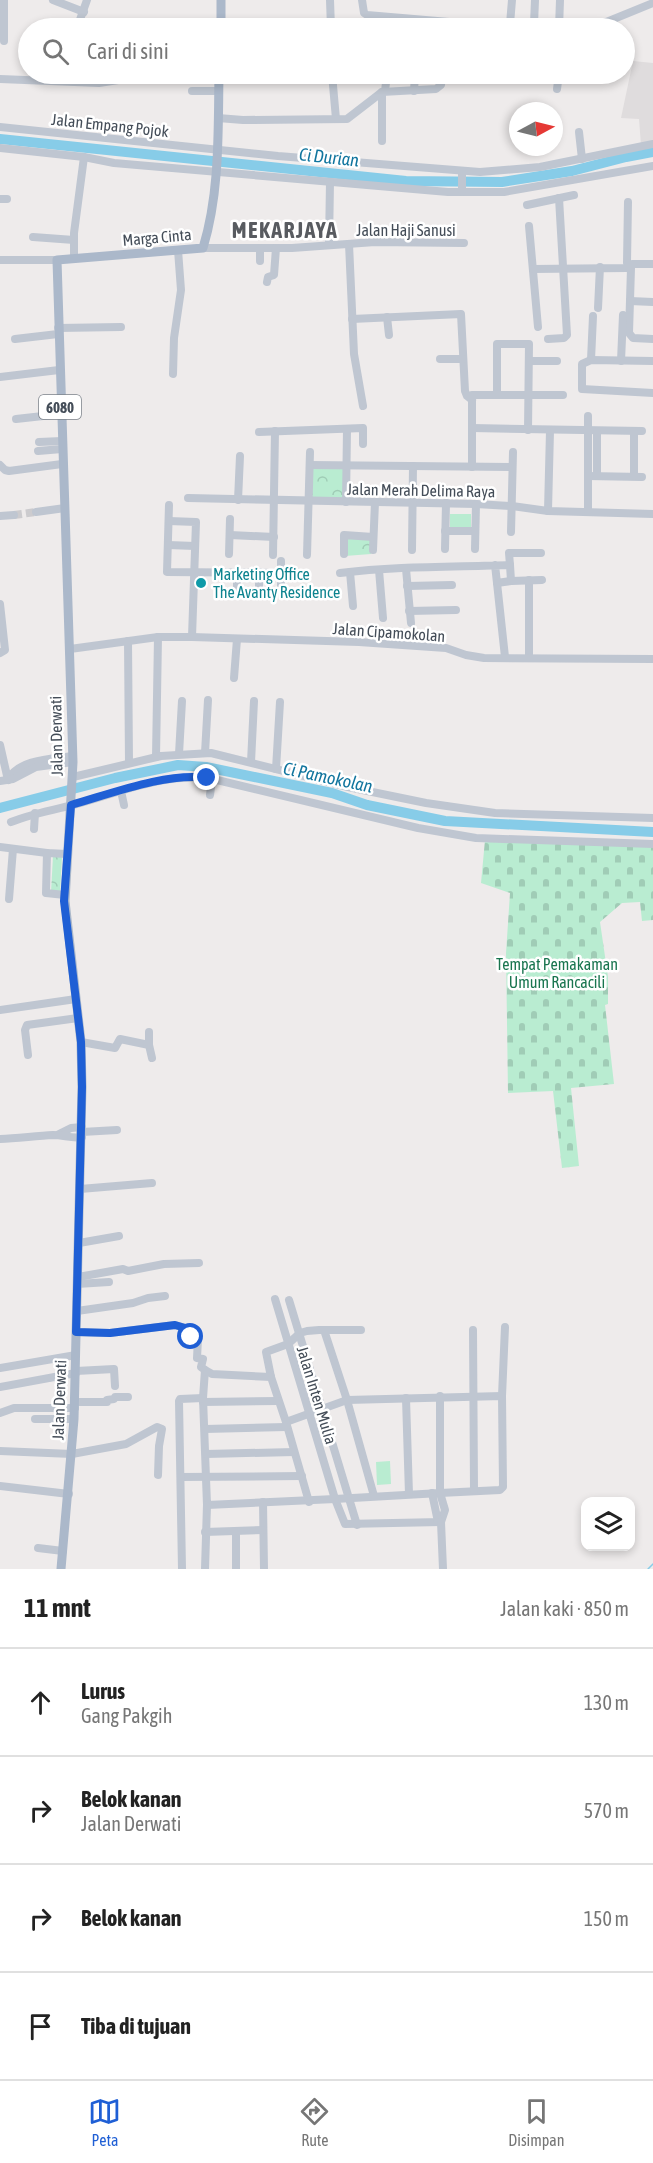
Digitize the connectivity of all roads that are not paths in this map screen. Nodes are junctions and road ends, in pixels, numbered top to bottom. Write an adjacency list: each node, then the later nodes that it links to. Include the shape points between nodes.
1 (4, 0): 20 (street)
2 (53, 0): 11 (street)
3 (87, 0): 11 (street)
4 (221, 0): 13 (main road)
5 (330, 0): 14 (street)
6 (362, 0): 15 (street, via 367,15)
7 (512, 0): 16 (street)
8 (535, 0): 17 (street)
9 (560, 0): 18 (street)
10 (653, 3): 19 (street)
11 (84, 12): 12 (street)
12 (81, 18)
13 (221, 18)
14 (330, 18)
15 (391, 18)
16 (510, 18)
17 (534, 18)
18 (559, 18)
19 (618, 18)
20 (5, 41)
21 (0, 79): 22 (street)
22 (18, 80)
23 (219, 84): 31 (main road, Marga Cinta)
24 (333, 84): 35 (street)
25 (385, 84): 33 (street)
26 (414, 84): 32 (street)
27 (440, 84): 32 (street)
28 (558, 84): 29 (street)
29 (557, 90)
30 (192, 91): 31 (street)
31 (219, 91): 34 (main road, Marga Cinta)
32 (414, 91): 33 (street)
33 (383, 92): 35 (street, via 349,119); 38 (street)
34 (218, 117): 35 (street); 41 (main road, Marga Cinta)
35 (336, 120)
36 (0, 128): 41 (street, Jalan Empang Pojok)
37 (579, 132): 43 (street)
38 (382, 141)
39 (653, 144): 43 (street, Jalan Empang Pojok)
40 (0, 148): 42 (street)
41 (217, 153): 45 (main road, Marga Cinta); 46 (street, Jalan Empang Pojok)
42 (84, 157): 45 (street, via 114,164); 55 (street)
43 (582, 159): 46 (street, Jalan Empang Pojok, via 527,169)
44 (653, 166): 48 (street, via 504,192)
45 (217, 170): 47 (street); 59 (main road, Marga Cinta)
46 (462, 173): 48 (street)
47 (330, 182): 48 (street); 57 (street)
48 (462, 190)
49 (574, 195): 50 (street)
50 (559, 198): 52 (street); 69 (street)
51 (628, 202): 68 (street)
52 (528, 205)
53 (529, 226): 71 (street)
54 (33, 237): 55 (street)
55 (74, 240): 63 (street)
56 (465, 243): 58 (street, Jalan Haji Sanusi)
57 (329, 244): 58 (street, Jalan Haji Sanusi); 61 (street, Jalan Haji Sanusi)
58 (349, 244): 77 (street)
59 (203, 248): 60 (street, Jalan Haji Sanusi); 62 (main road, Marga Cinta)
60 (260, 248): 61 (street, Jalan Haji Sanusi); 66 (street)
61 (276, 248): 72 (street, via 274,274)
62 (178, 250): 63 (main road, Marga Cinta); 93 (street, via 181,290)
63 (74, 259): 65 (main road, Marga Cinta)
64 (0, 260): 65 (street)
65 (57, 260): 80 (main road, Jalan Derwati / 6080)
66 (261, 261)
67 (653, 264): 68 (street)
68 (629, 266): 70 (street); 73 (street)
69 (566, 267): 70 (street); 71 (street); 83 (street, via 567,334 564,338)
70 (600, 267): 87 (street)
71 (533, 269): 79 (street)
72 (267, 282)
73 (630, 301): 74 (street); 84 (street, via 629,333 633,338)
74 (653, 302)
75 (623, 315): 90 (street)
76 (387, 317): 77 (street); 81 (street); 86 (street, via 461,314)
77 (352, 319): 100 (street)
78 (121, 327): 80 (street)
79 (538, 327)
80 (58, 331): 82 (street); 92 (main road, Jalan Derwati / 6080)
81 (388, 335)
82 (15, 339)
83 (548, 339)
84 (653, 339)
85 (440, 359): 86 (street)
86 (464, 359): 99 (street, via 465,391)
87 (591, 360): 90 (street); 95 (street, via 581,366 578,390)
88 (529, 361): 89 (street); 96 (street, via 529,344 497,344); 97 (street)
89 (557, 361)
90 (621, 361): 91 (street)
91 (653, 361)
92 (59, 370): 94 (street); 101 (main road, Jalan Derwati / 6080)
93 (173, 374)
94 (0, 377)
95 (653, 393)
96 (497, 395): 97 (street); 99 (street, via 472,395)
97 (529, 395): 98 (street); 106 (street)
98 (563, 395)
99 (472, 400): 104 (street)
100 (363, 406)
101 (61, 414): 103 (street); 112 (main road, Jalan Derwati / 6080)
102 (588, 416): 109 (street)
103 (16, 418)
104 (472, 428): 106 (street); 122 (street)
105 (347, 429): 107 (street); 111 (street, via 363,428); 120 (street)
106 (528, 430): 108 (street)
107 (275, 431): 110 (street); 128 (street)
108 (550, 431): 109 (street); 138 (street)
109 (593, 431): 124 (street); 125 (street); 125 (street, via 638,431 638,476)
110 (259, 432)
111 (363, 444)
112 (62, 445): 113 (street); 117 (main road, Jalan Derwati / 6080)
113 (39, 447)
114 (310, 452): 119 (street)
115 (513, 452): 123 (street)
116 (240, 456): 127 (street)
117 (62, 464): 118 (street, via 9,471); 137 (main road, Jalan Derwati / 6080)
118 (0, 465)
119 (310, 465): 120 (street); 129 (street)
120 (347, 466): 121 (street); 130 (street)
121 (413, 466): 122 (street); 132 (street)
122 (472, 467): 123 (street)
123 (512, 467): 136 (street)
124 (588, 476): 125 (street); 140 (street)
125 (597, 476)
126 (188, 498): 127 (street, Jalan Merah Delima Raya)
127 (238, 500): 128 (street, Jalan Merah Delima Raya)
128 (276, 500): 129 (street, Jalan Merah Delima Raya); 150 (street)
129 (309, 501): 130 (street, Jalan Merah Delima Raya); 162 (street)
130 (346, 502): 131 (street, Jalan Merah Delima Raya)
131 (375, 502): 132 (street, Jalan Merah Delima Raya); 151 (street)
132 (412, 502): 133 (street, Jalan Merah Delima Raya); 157 (street)
133 (446, 503): 134 (street, Jalan Merah Delima Raya); 146 (street)
134 (476, 504): 136 (street, Jalan Merah Delima Raya); 147 (street)
135 (169, 505): 145 (street)
136 (512, 506): 138 (street, Jalan Merah Delima Raya); 148 (street)
137 (64, 508): 139 (street); 194 (main road, Jalan Derwati / 6080)
138 (548, 511): 140 (street, Jalan Merah Delima Raya)
139 (36, 512)
140 (588, 512): 141 (street, Jalan Merah Delima Raya)
141 (653, 514)
142 (14, 515): 143 (street)
143 (0, 516)
144 (230, 519): 149 (street)
145 (169, 521): 152 (street); 153 (street, via 196,522)
146 (445, 531): 147 (street); 154 (street)
147 (475, 531): 155 (street)
148 (511, 532)
149 (230, 535): 150 (street); 159 (street)
150 (274, 537): 161 (street)
151 (374, 537): 156 (street); 160 (street, via 344,535)
152 (168, 545): 153 (street); 170 (street, via 167,572)
153 (195, 546): 170 (street)
154 (445, 549)
155 (475, 549)
156 (373, 550)
157 (412, 550)
158 (541, 553): 165 (street, via 509,554)
159 (229, 554)
160 (344, 554)
161 (273, 555)
162 (307, 555)
163 (281, 561): 172 (street)
164 (495, 565): 165 (street); 166 (street); 177 (street)
165 (510, 565): 176 (street)
166 (406, 569): 167 (street); 179 (street)
167 (379, 570): 169 (street); 188 (street)
168 (260, 572): 171 (street); 172 (street); 181 (street)
169 (351, 572): 173 (street); 184 (street)
170 (194, 573): 171 (street); 191 (street)
171 (237, 573): 182 (street)
172 (281, 573): 180 (street)
173 (340, 573)
174 (529, 580): 175 (street); 176 (street); 197 (street)
175 (542, 580)
176 (512, 581): 177 (street)
177 (497, 583): 196 (street)
178 (452, 585): 179 (street)
179 (407, 586): 186 (street)
180 (281, 588)
181 (259, 589)
182 (237, 590)
183 (0, 604): 187 (street)
184 (353, 606)
185 (456, 610): 186 (street)
186 (410, 611): 189 (street)
187 (0, 612): 195 (street, via 5,650)
188 (383, 618)
189 (411, 623)
190 (158, 637): 191 (street, Jalan Cipamokolan); 193 (street, Jalan Cipamokolan); 207 (street)
191 (192, 637): 192 (street, Jalan Cipamokolan)
192 (237, 639): 196 (street, Jalan Cipamokolan, via 424,646 446,648 475,658); 199 (street)
193 (128, 641): 194 (street, Jalan Cipamokolan); 210 (street)
194 (69, 645): 208 (main road, Jalan Derwati / 6080)
195 (0, 653)
196 (505, 654): 197 (street, Jalan Cipamokolan)
197 (529, 655): 198 (street, Jalan Cipamokolan)
198 (653, 659)
199 (234, 678)
200 (208, 700): 205 (street)
201 (182, 701): 206 (street)
202 (254, 701): 209 (street)
203 (280, 702): 211 (street)
204 (0, 745): 214 (street)
205 (205, 753): 206 (street); 209 (street)
206 (179, 754): 207 (street)
207 (156, 757): 210 (street)
208 (73, 759): 212 (main road, Jalan Derwati / 6080); 214 (street, via 28,764)
209 (251, 762): 211 (street)
210 (129, 763): 212 (street)
211 (276, 769): 220 (street, via 426,803 495,813)
212 (73, 779): 217 (main road, Jalan Derwati / 6080)
213 (212, 779): 215 (street, via 176,778); 216 (street); 223 (street, via 476,838)
214 (4, 781)
215 (121, 791): 217 (street); 218 (street)
216 (210, 795)
217 (71, 804): 219 (street); 227 (main road, Jalan Derwati / 6080)
218 (124, 805)
219 (35, 813): 221 (street); 222 (street)
220 (653, 818)
221 (11, 822)
222 (34, 829)
223 (653, 844)
224 (0, 847): 225 (street)
225 (13, 849): 226 (street); 229 (street)
226 (47, 853): 227 (street); 228 (street, via 46,893)
227 (68, 854): 228 (main road, Jalan Derwati / 6080)
228 (65, 895): 230 (main road, Jalan Derwati / 6080)
229 (9, 898)
230 (76, 999): 231 (street); 232 (main road, Jalan Derwati / 6080)
231 (0, 1010)
232 (78, 1018): 234 (main road, Jalan Derwati / 6080); 236 (street, via 27,1026)
233 (149, 1032): 235 (street)
234 (81, 1042): 235 (street, via 115,1048 120,1040); 239 (main road, Jalan Derwati / 6080)
235 (149, 1045): 237 (street)
236 (28, 1055)
237 (152, 1058)
238 (117, 1130): 239 (street)
239 (82, 1132): 240 (street, via 71,1128 55,1135); 242 (main road, Jalan Derwati / 6080)
240 (0, 1140)
241 (152, 1183): 242 (street)
242 (80, 1189): 244 (main road, Jalan Derwati / 6080)
243 (119, 1236): 244 (street)
244 (79, 1243): 246 (main road, Jalan Derwati / 6080)
245 (199, 1263): 246 (street, via 123,1269)
246 (77, 1280): 247 (street); 251 (main road, Jalan Derwati / 6080)
247 (109, 1282)
248 (165, 1296): 251 (street)
249 (274, 1299): 258 (street, Jalan Inten Mulia)
250 (289, 1300): 257 (street, Jalan Inten Mulia)
251 (76, 1311): 256 (main road, Jalan Derwati / 6080)
252 (505, 1327): 268 (street)
253 (324, 1330): 254 (street); 257 (street); 272 (street)
254 (361, 1330)
255 (473, 1330): 267 (street)
256 (76, 1332): 259 (main road, Jalan Derwati / 6080); 261 (street, via 180,1326 192,1330 191,1337 198,1338 197,1358 203,1359 201,1367)
257 (300, 1333): 258 (street); 275 (street, Jalan Inten Mulia)
258 (288, 1344): 263 (street, via 266,1352); 277 (street, Jalan Inten Mulia)
259 (76, 1355): 260 (street); 262 (main road, Jalan Derwati / 6080)
260 (0, 1368)
261 (205, 1370): 263 (street, via 212,1374); 271 (street)
262 (76, 1372): 264 (street, via 114,1369); 265 (street); 274 (main road, Jalan Derwati / 6080)
263 (271, 1377): 273 (street)
264 (114, 1386)
265 (0, 1387)
266 (440, 1396): 267 (street); 270 (street); 292 (street)
267 (475, 1396): 268 (street); 291 (street)
268 (502, 1396): 291 (street, via 502,1487)
269 (128, 1397): 274 (street)
270 (406, 1398): 272 (street); 294 (street)
271 (203, 1400): 273 (street); 281 (street); 288 (street, via 179,1401)
272 (347, 1400): 275 (street); 295 (street)
273 (278, 1401): 280 (street)
274 (75, 1405): 276 (street, via 14,1408); 279 (main road, Jalan Derwati / 6080)
275 (322, 1409): 277 (street); 296 (street, Jalan Inten Mulia)
276 (0, 1413)
277 (310, 1414): 280 (street); 297 (street, Jalan Inten Mulia)
278 (35, 1419): 279 (street)
279 (75, 1419): 284 (main road, Jalan Derwati / 6080)
280 (286, 1424): 281 (street); 283 (street)
281 (204, 1429): 285 (street)
282 (0, 1451): 284 (street)
283 (294, 1452): 285 (street); 287 (street)
284 (72, 1454): 286 (street, via 126,1444 158,1427 162,1429); 293 (main road, Jalan Derwati / 6080)
285 (206, 1454): 289 (street)
286 (158, 1475)
287 (302, 1476): 289 (street); 299 (street)
288 (181, 1477): 289 (street); 309 (street)
289 (206, 1478): 300 (street)
290 (0, 1486): 293 (street)
291 (474, 1490): 292 (street)
292 (436, 1493): 294 (street); 301 (street)
293 (69, 1494): 307 (main road, Jalan Derwati / 6080)
294 (409, 1494): 295 (street)
295 (374, 1496): 296 (street)
296 (349, 1498): 297 (street); 302 (street, Jalan Inten Mulia)
297 (334, 1499): 299 (street); 302 (street, Jalan Inten Mulia, via 345,1524)
298 (262, 1502): 299 (street); 300 (street); 303 (street)
299 (309, 1502)
300 (207, 1505): 305 (street)
301 (439, 1522): 302 (street); 313 (street)
302 (357, 1525)
303 (263, 1530): 304 (street); 312 (street)
304 (236, 1531): 305 (street); 311 (street)
305 (205, 1532): 310 (street)
306 (38, 1548): 307 (street)
307 (63, 1551): 308 (main road, Jalan Derwati / 6080)
308 (61, 1569)
309 (182, 1569)
310 (205, 1569)
311 (236, 1569)
312 (264, 1569)
313 (443, 1569)

